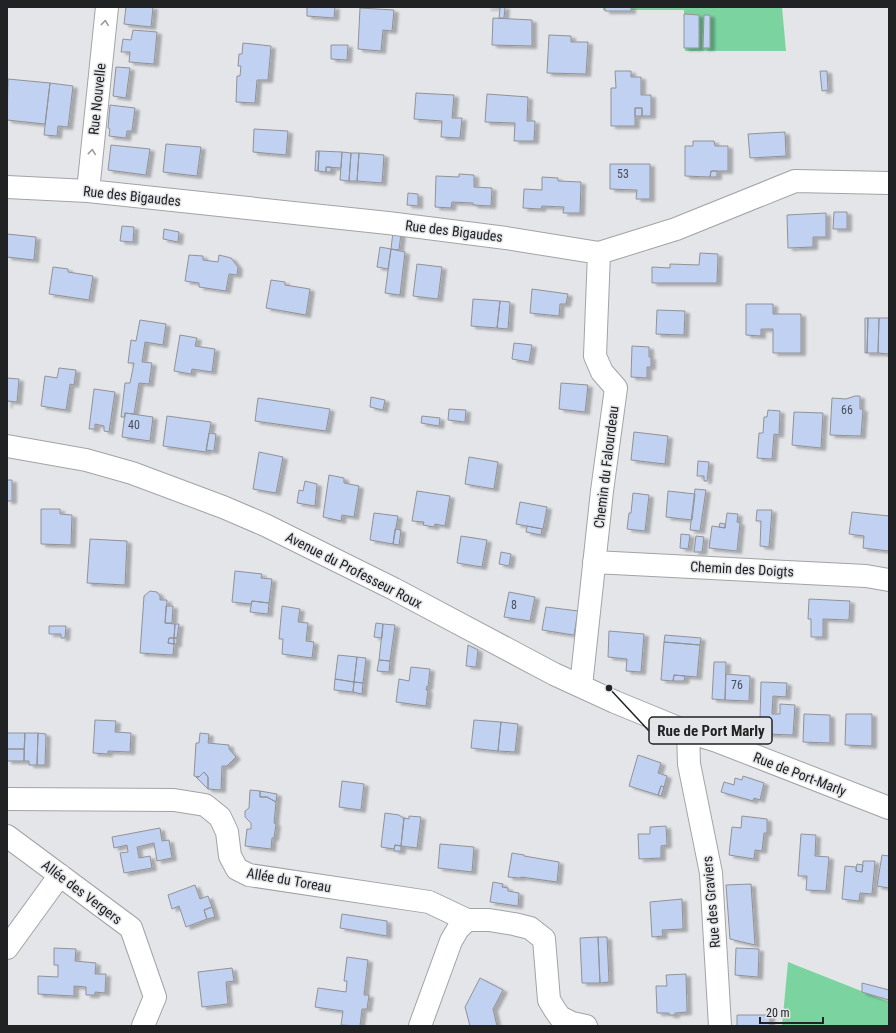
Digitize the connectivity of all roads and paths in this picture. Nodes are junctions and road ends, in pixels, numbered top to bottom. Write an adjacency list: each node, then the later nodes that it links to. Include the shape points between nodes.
1 (107, 7): 4 (street, Rue Nouvelle, one-way to 1)
2 (889, 182): 5 (street, Rue des Bigaudes, via 795,181 676,229)
3 (7, 187): 4 (street, Rue des Bigaudes)
4 (88, 191): 5 (street, Rue des Bigaudes, via 388,223)
5 (599, 253): 7 (street, Chemin du Falourdeau, via 595,356 602,372 616,388)
6 (7, 446): 9 (street, Avenue du Professeur Roux, via 86,460 175,488 223,507 394,589)
7 (594, 562): 8 (street, Chemin des Doigts, via 866,576); 9 (street, Chemin du Falourdeau)
8 (889, 580)
9 (581, 686): 10 (street, Avenue du Professeur Roux)
10 (688, 732): 12 (street, Rue de Port-Marly); 20 (street, Rue des Graviers, via 689,764 711,873)
11 (7, 799): 15 (street, Allée du Toreau, via 174,800 205,805 220,817 227,832 230,856 236,869 249,875 429,902)
12 (889, 808)
13 (7, 836): 14 (street, Allée des Vergers)
14 (60, 875): 16 (street); 17 (street, Allée des Vergers, via 131,928 155,997)
15 (467, 920): 18 (street, via 451,941); 19 (street, via 490,920 530,928 544,939 549,1000 560,1016 572,1023)
16 (7, 948)
17 (143, 1026)
18 (420, 1026)
19 (586, 1026)
20 (720, 1026)

